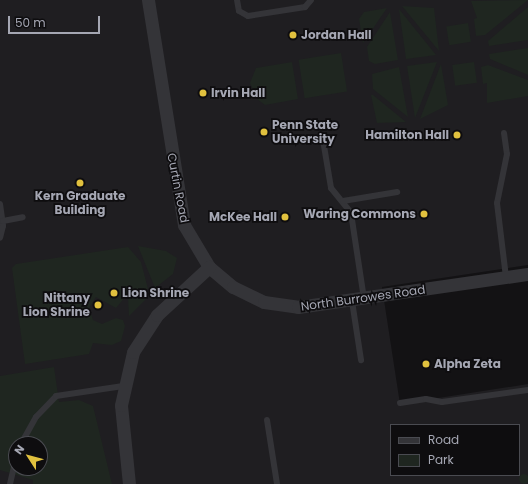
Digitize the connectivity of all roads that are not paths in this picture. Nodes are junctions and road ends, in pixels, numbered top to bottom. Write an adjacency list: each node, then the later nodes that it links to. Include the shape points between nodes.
1 (148, 0): 12 (street, Curtin Road, via 180,210 184,225)
2 (237, 0): 3 (lane, via 239,10 248,16 305,7)
3 (311, 0)
4 (504, 133): 14 (lane, via 507,154 497,203)
5 (323, 140): 7 (lane, via 330,188)
6 (397, 192): 7 (lane)
7 (343, 201): 15 (lane, via 351,213)
8 (0, 204): 10 (lane)
9 (22, 217): 10 (lane)
10 (3, 221): 11 (lane)
11 (0, 238)
12 (209, 267): 15 (street, North Burrowes Road, via 242,292 273,304 298,307); 17 (street, via 148,327 133,352)
13 (528, 274): 14 (street, North Burrowes Road)
14 (506, 277): 15 (street, North Burrowes Road)
15 (358, 300): 16 (lane)
16 (362, 360)
17 (123, 386): 21 (lane, via 56,396 36,417); 22 (street, via 121,418)
18 (528, 390): 19 (lane, via 442,402 426,399)
19 (400, 403)
20 (267, 420): 23 (lane)
21 (25, 436)
22 (129, 484)
23 (277, 484)

